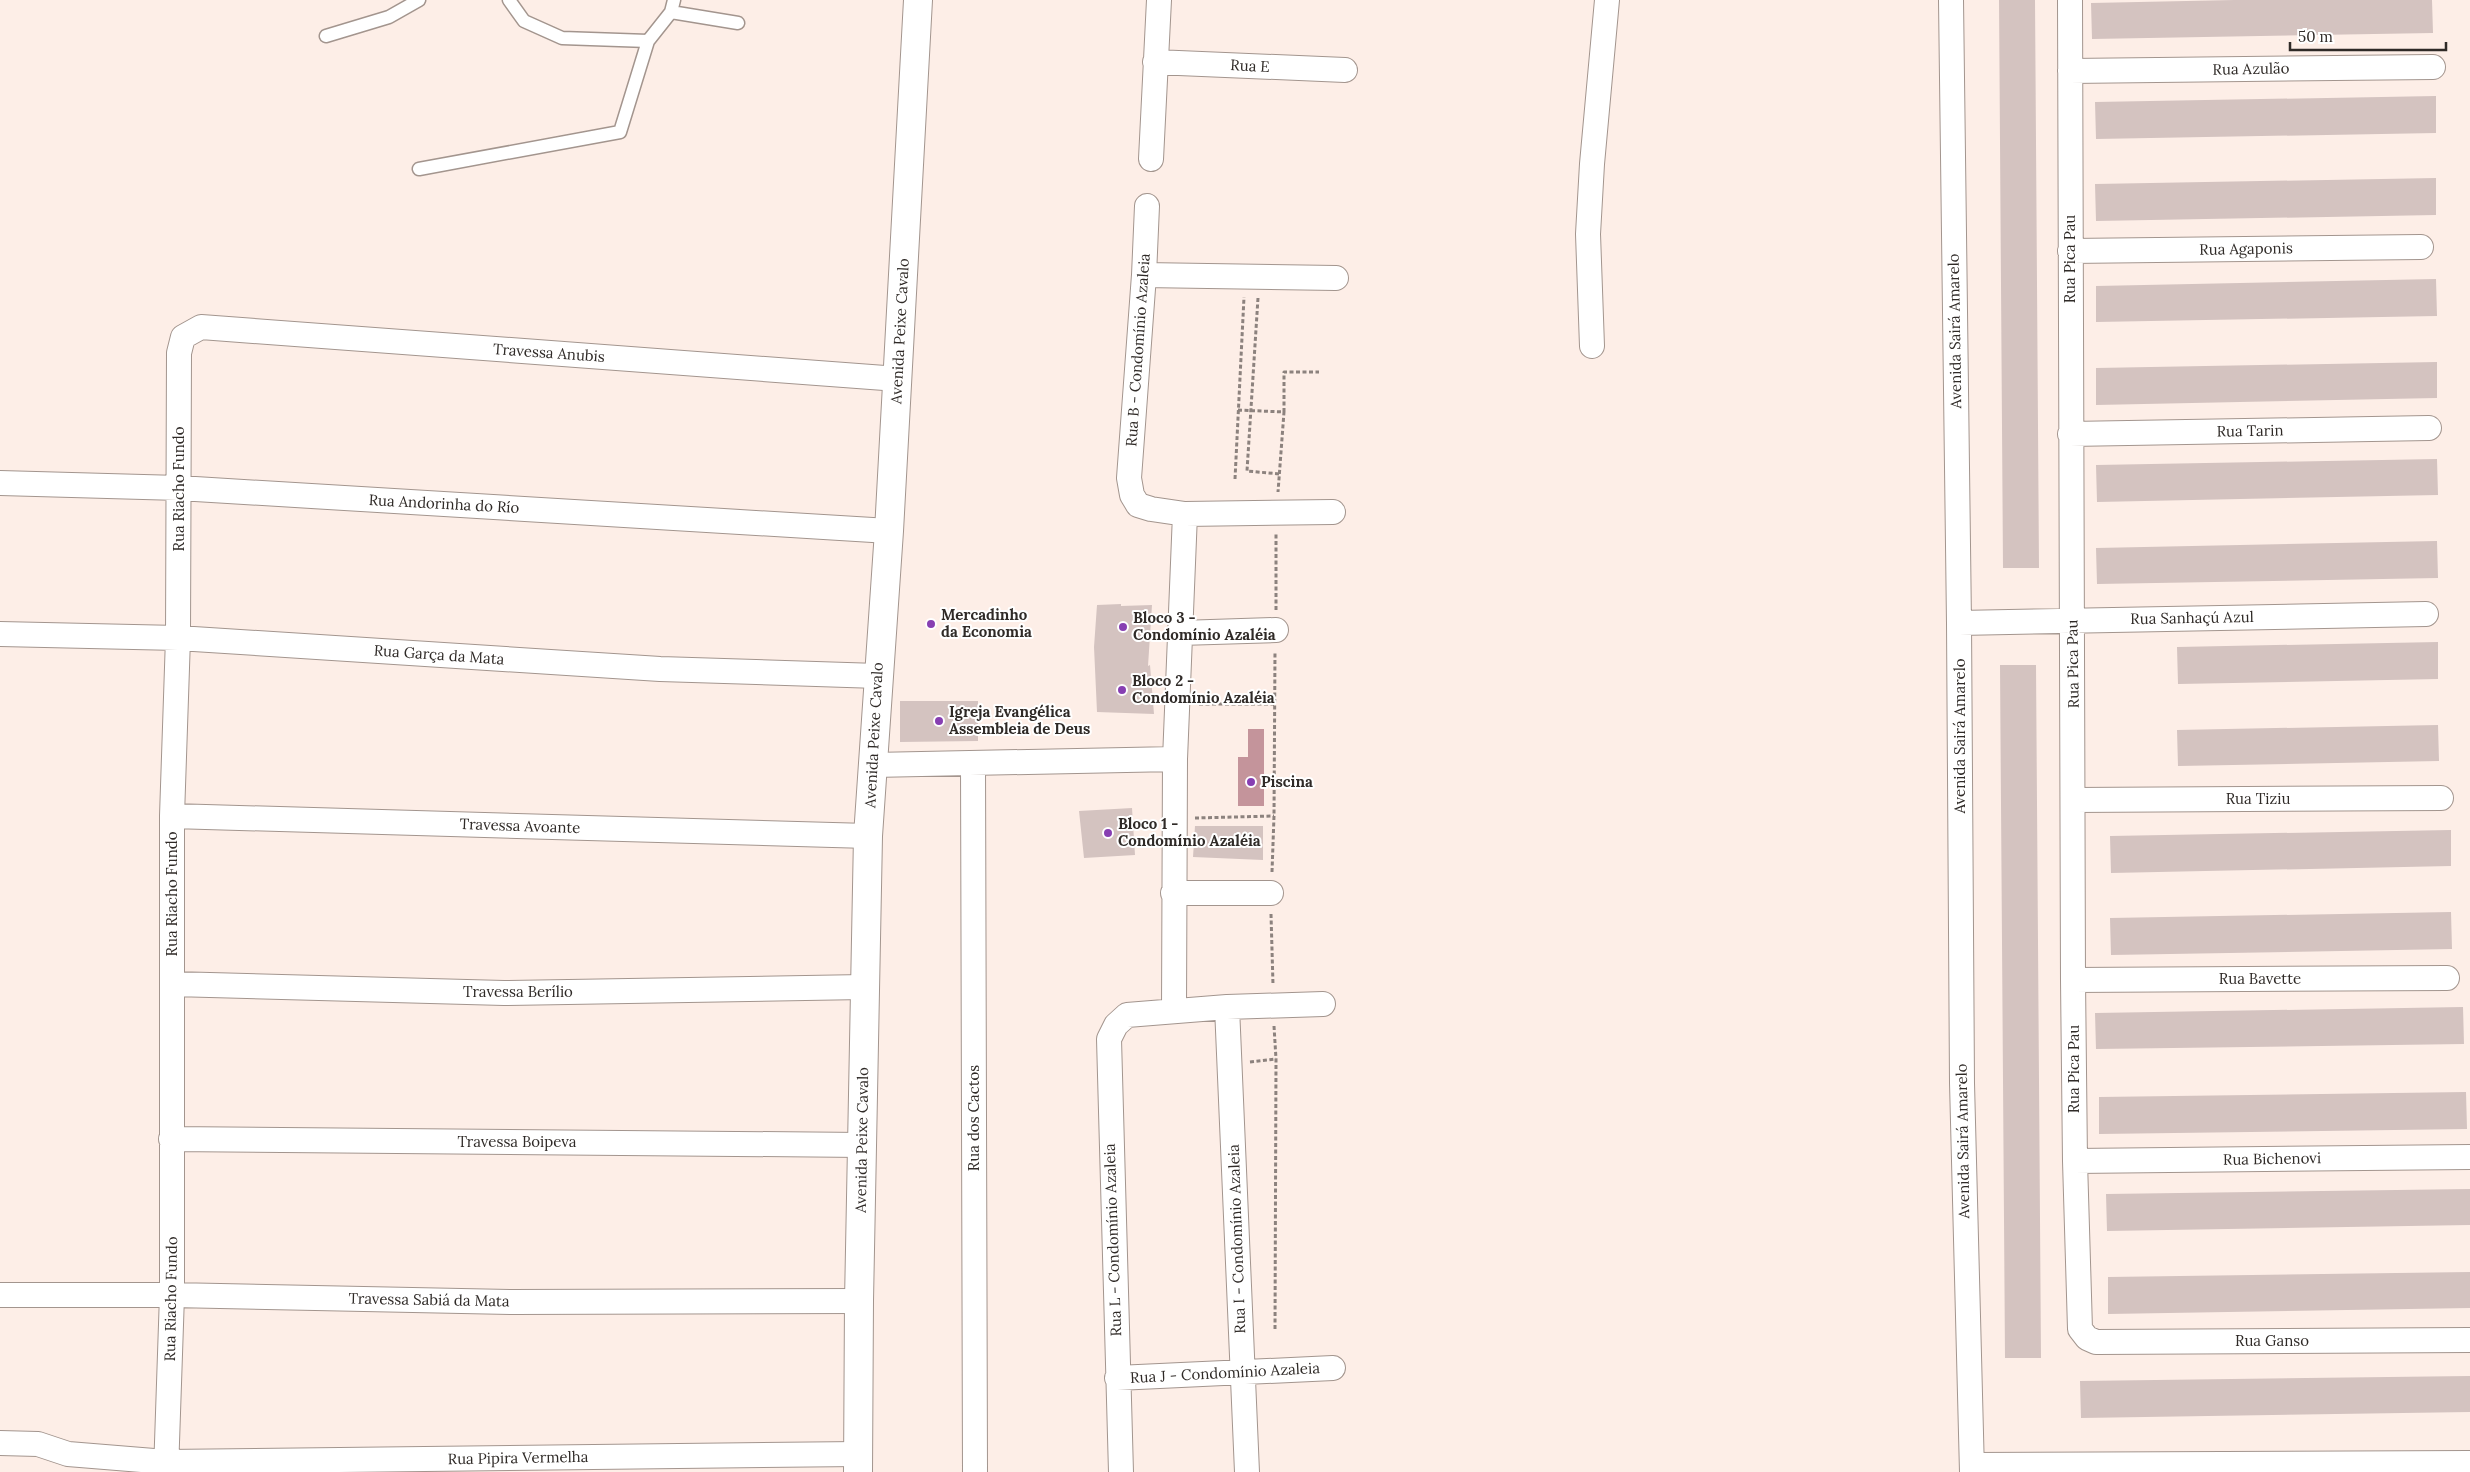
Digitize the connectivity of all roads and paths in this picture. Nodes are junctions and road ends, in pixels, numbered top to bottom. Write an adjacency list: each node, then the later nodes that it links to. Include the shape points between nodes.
1 (419, 0): 10 (lane, via 389,17)
2 (509, 0): 11 (lane, via 524,21 562,38)
3 (918, 0): 26 (street, Avenida Peixe Cavalo)
4 (1159, 0): 12 (street)
5 (1607, 0): 24 (street, via 1588,234)
6 (1951, 0): 42 (street, Avenida Sairá Amarelo)
7 (2070, 0): 15 (street, Rua Pica Pau)
8 (673, 6): 9 (lane); 11 (lane)
9 (738, 23)
10 (326, 36)
11 (648, 41): 17 (lane, via 620,132)
12 (1155, 62): 14 (street, Rua E); 16 (street)
13 (2433, 67): 15 (street, Rua Azulão)
14 (1345, 70)
15 (2070, 71): 20 (street, Rua Pica Pau)
16 (1151, 159)
17 (419, 169)
18 (1147, 206): 21 (street, Rua B - Condomínio Azaleia)
19 (2421, 247): 20 (street, Rua Agaponis)
20 (2070, 251): 31 (street, Rua Pica Pau)
21 (1144, 275): 22 (street); 37 (street, Rua B - Condomínio Azaleia, via 1128,478 1138,505)
22 (1336, 278)
23 (200, 327): 26 (street, Travessa Anubis); 35 (street, Rua Riacho Fundo, via 183,337 179,353)
24 (1592, 346)
25 (1319, 372): 29 (path, via 1284,372)
26 (898, 379): 39 (street, Avenida Peixe Cavalo)
27 (1238, 410): 28 (path); 28 (path, via 1244,295 1258,295); 33 (path)
28 (1252, 411): 29 (path); 32 (path, via 1248,471)
29 (1284, 412): 32 (path)
30 (2429, 428): 31 (street, Rua Tarin)
31 (2070, 434): 41 (street, Rua Pica Pau)
32 (1280, 474): 38 (path)
33 (1235, 479)
34 (0, 483): 35 (street, Rua Andorinha do Río)
35 (179, 488): 39 (street, Rua Andorinha do Río); 46 (street, Rua Riacho Fundo)
36 (1333, 512): 38 (street)
37 (1185, 514): 38 (street); 44 (street)
38 (1276, 514): 43 (path)
39 (888, 530): 47 (street, Avenida Peixe Cavalo)
40 (2426, 614): 41 (street, Rua Sanhaçú Azul)
41 (2072, 620): 42 (street, Rua Sanhaçú Azul); 54 (street, Rua Pica Pau)
42 (1959, 623): 86 (street, Avenida Sairá Amarelo, via 1962,1083)
43 (1276, 630): 44 (street); 49 (path)
44 (1180, 633): 48 (street)
45 (0, 634): 46 (street, Rua Garça da Mata)
46 (178, 638): 47 (street, Rua Garça da Mata, via 651,669); 55 (street, Rua Riacho Fundo)
47 (878, 676): 52 (street, Avenida Peixe Cavalo)
48 (1178, 704): 49 (path); 50 (street)
49 (1274, 704): 56 (path)
50 (1175, 759): 51 (street); 57 (street)
51 (973, 763): 52 (street); 87 (street, Rua dos Cactos)
52 (873, 765): 58 (street, Avenida Peixe Cavalo)
53 (2441, 798): 54 (street, Rua Tiziu)
54 (2074, 800): 62 (street, Rua Pica Pau)
55 (172, 816): 58 (street, Travessa Avoante); 63 (street, Rua Riacho Fundo)
56 (1274, 816): 57 (path); 59 (path)
57 (1174, 818): 60 (street)
58 (868, 836): 64 (street, Avenida Peixe Cavalo)
59 (1271, 892): 60 (street); 66 (path)
60 (1173, 894): 68 (street)
61 (2447, 978): 62 (street, Rua Bavette)
62 (2073, 980): 72 (street, Rua Pica Pau)
63 (172, 984): 64 (street, Travessa Berílio, via 504,993); 69 (street, Rua Riacho Fundo)
64 (864, 987): 70 (street, Avenida Peixe Cavalo)
65 (1323, 1004): 66 (street)
66 (1273, 1006): 67 (street); 77 (path, via 1276,1059)
67 (1227, 1007): 68 (street); 80 (street, Rua I - Condomínio Azaleia)
68 (1174, 1010): 81 (street, Rua L - Condomínio Azaleia, via 1126,1015 1109,1039)
69 (171, 1139): 70 (street, Travessa Boipeva); 74 (street, Rua Riacho Fundo)
70 (863, 1145): 75 (street, Avenida Peixe Cavalo)
71 (2470, 1157): 72 (street, Rua Bichenovi)
72 (2075, 1161): 76 (street, Rua Pica Pau)
73 (0, 1295): 74 (street, Travessa Sabiá da Mata)
74 (172, 1295): 75 (street, Travessa Sabiá da Mata, via 512,1302); 85 (street, Rua Riacho Fundo)
75 (859, 1301): 83 (street, Avenida Peixe Cavalo)
76 (2080, 1329): 78 (street, Rua Ganso, via 2087,1338 2096,1342)
77 (1275, 1330)
78 (2470, 1340)
79 (1333, 1368): 80 (street, Rua J - Condomínio Azaleia)
80 (1242, 1373): 81 (street, Rua J - Condomínio Azaleia); 89 (street, Rua I - Condomínio Azaleia)
81 (1117, 1378): 88 (street, Rua L - Condomínio Azaleia)
82 (0, 1444): 85 (street, Rua Pipira Vermelha, via 38,1444 68,1454)
83 (858, 1463): 85 (street, Rua Pipira Vermelha)
84 (2470, 1463): 86 (street)
85 (166, 1467)
86 (1972, 1469)
87 (975, 1472)
88 (1121, 1472)
89 (1247, 1472)

